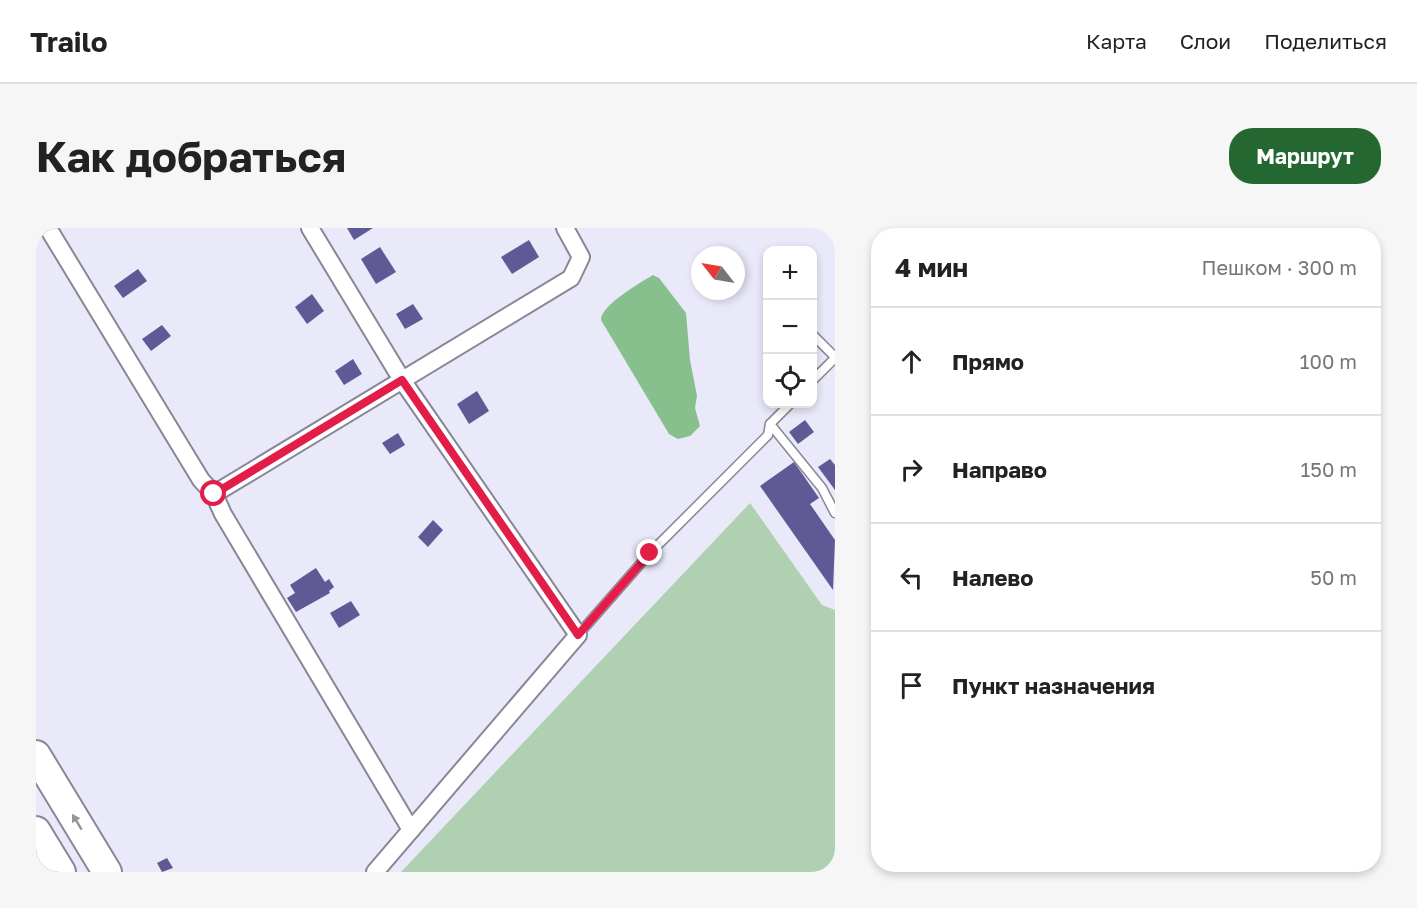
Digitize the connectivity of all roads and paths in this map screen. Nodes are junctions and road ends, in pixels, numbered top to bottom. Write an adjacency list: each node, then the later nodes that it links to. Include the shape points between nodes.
1 (48, 228): 10 (street, via 201,480)
2 (310, 228): 7 (street)
3 (565, 228): 7 (street, via 581,257 571,278)
4 (817, 338): 5 (lane)
5 (835, 357): 6 (lane)
6 (817, 377)
7 (402, 380): 10 (street); 12 (street)
8 (786, 408): 9 (lane)
9 (770, 424): 11 (lane, via 822,488); 12 (lane, via 768,435 650,553)
10 (214, 494): 14 (street)
11 (835, 513)
12 (578, 635): 14 (street)
13 (36, 755): 17 (highway, one-way to 13)
14 (411, 830): 18 (street)
15 (36, 831): 16 (highway)
16 (61, 872)
17 (107, 872)
18 (375, 872)

